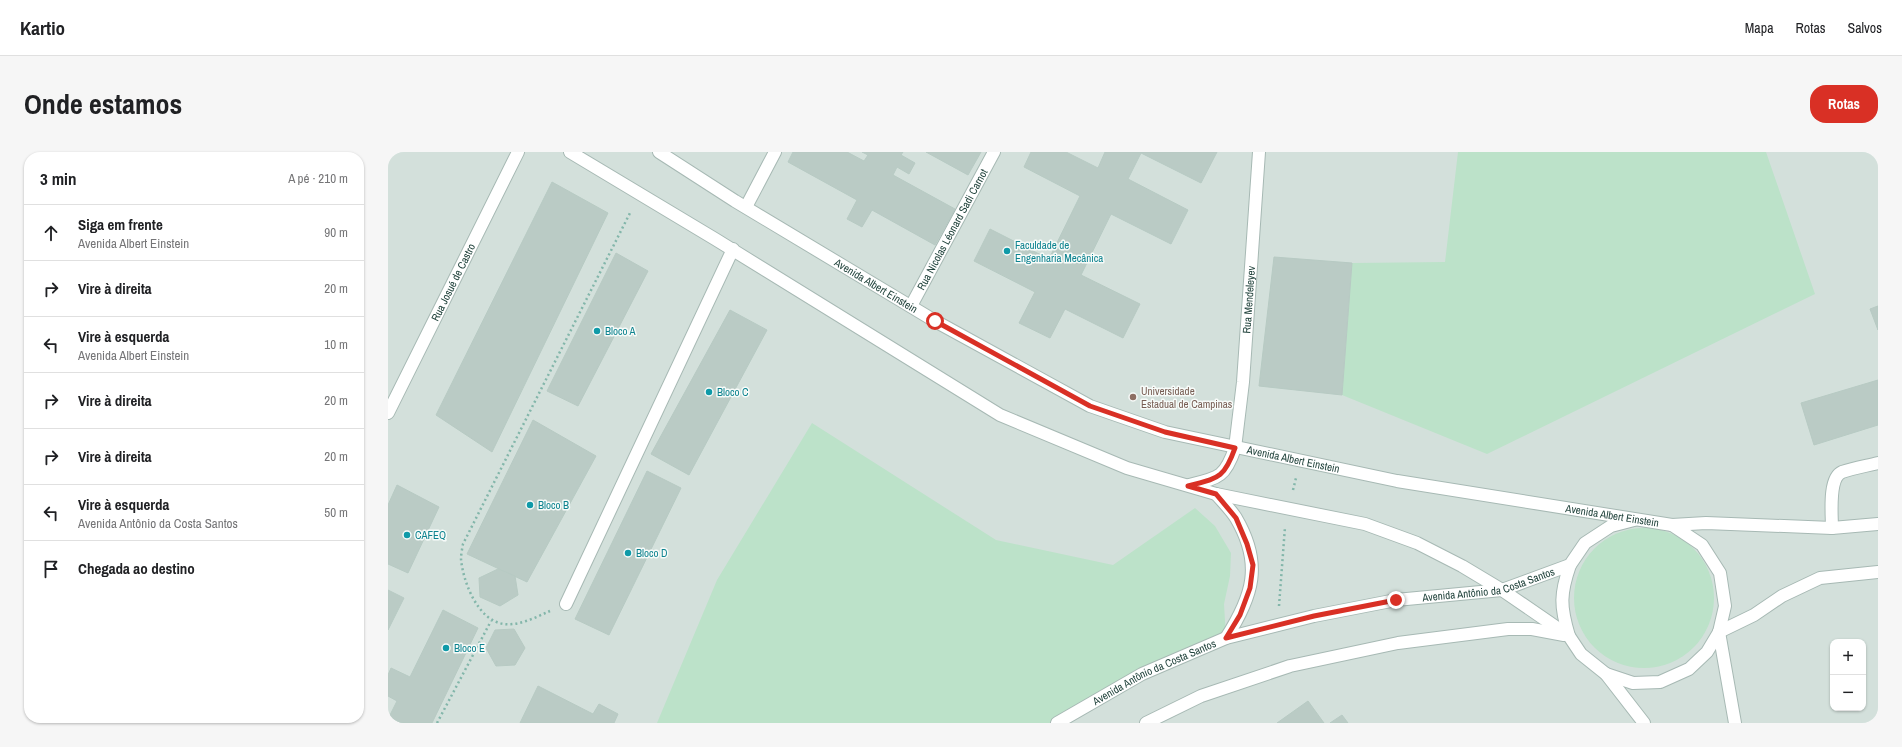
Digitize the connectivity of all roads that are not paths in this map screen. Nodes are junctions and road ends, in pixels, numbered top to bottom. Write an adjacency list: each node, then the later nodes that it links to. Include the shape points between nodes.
1 (518, 152): 10 (street, Rua Josué de Castro)
2 (570, 152): 8 (street)
3 (659, 152): 7 (street, Avenida Albert Einstein)
4 (775, 152): 7 (street)
5 (994, 152): 9 (street, Rua Nicolas Léonard Sadi Carnot)
6 (1259, 152): 11 (street, Rua Mendeleyev, via 1243,382)
7 (746, 207): 9 (street, Avenida Albert Einstein)
8 (733, 249): 13 (street, via 1000,415 1127,468); 22 (street)
9 (911, 306): 11 (street, Avenida Albert Einstein, via 1090,406 1165,432)
10 (388, 413)
11 (1235, 448): 13 (street, Rua Mendeleyev, via 1229,466 1215,479); 15 (street, Avenida Albert Einstein, via 1397,482)
12 (1878, 462): 18 (street, via 1840,473 1835,478 1832,492)
13 (1188, 486): 14 (street)
14 (1216, 494): 21 (street, via 1365,524 1417,543); 25 (street, via 1236,518 1253,565 1250,588 1240,615)
15 (1639, 519): 17 (street, Avenida Albert Einstein); 19 (street, Avenida Antônio da Costa Santos, via 1611,526 1585,543)
16 (1878, 524): 18 (street, Avenida Albert Einstein)
17 (1672, 525): 18 (street, Avenida Albert Einstein, via 1706,523); 23 (street, via 1702,545 1720,573 1725,606)
18 (1832, 528)
19 (1570, 565): 21 (street, Avenida Antônio da Costa Santos); 24 (street, via 1562,587 1562,612)
20 (1878, 572): 23 (street, via 1820,578 1782,596 1754,615)
21 (1502, 590): 24 (street); 25 (street, Avenida Antônio da Costa Santos, via 1396,600 1314,616)
22 (566, 604)
23 (1719, 632): 26 (street, via 1707,652 1689,669 1660,682 1633,683); 30 (street)
24 (1569, 636): 26 (street, via 1580,654); 28 (street, via 1532,629 1508,629 1398,643 1290,666 1201,696)
25 (1226, 638): 27 (street, Avenida Antônio da Costa Santos, via 1142,674)
26 (1606, 674): 29 (street)
27 (1057, 723)
28 (1146, 723)
29 (1644, 723)
30 (1735, 723)

